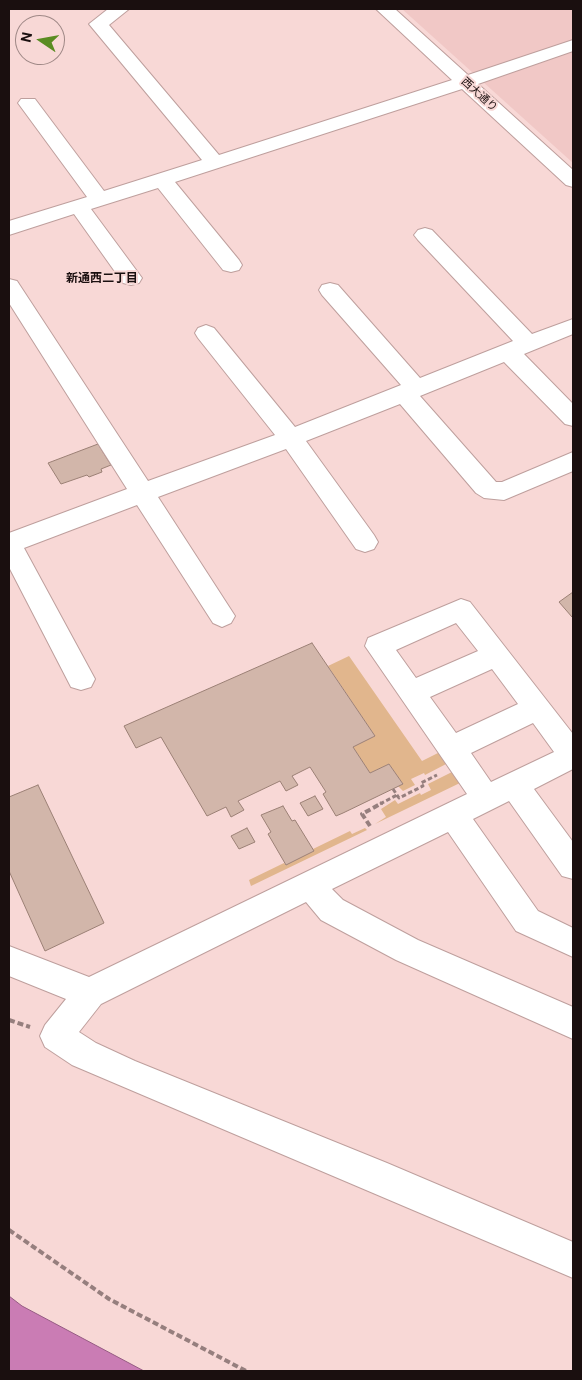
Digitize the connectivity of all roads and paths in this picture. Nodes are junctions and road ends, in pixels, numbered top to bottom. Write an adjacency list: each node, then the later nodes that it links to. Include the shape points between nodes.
1 (118, 9): 6 (street, via 98,24)
2 (385, 9): 4 (street, 西大通り)
3 (573, 45): 4 (street)
4 (465, 82): 6 (street); 8 (street, 西大通り)
5 (28, 103): 9 (street)
6 (215, 163): 7 (street)
7 (162, 179): 9 (street); 13 (street)
8 (573, 181)
9 (100, 199): 10 (street)
10 (78, 206): 11 (street); 14 (street)
11 (9, 228)
12 (425, 235): 19 (street)
13 (232, 265)
14 (130, 278)
15 (9, 286): 24 (street)
16 (330, 290): 20 (street)
17 (573, 326): 19 (street)
18 (206, 333): 22 (street)
19 (518, 348): 20 (street); 21 (street)
20 (410, 391): 22 (street); 23 (street, via 485,487 494,491 504,491)
21 (573, 418)
22 (290, 438): 24 (street); 25 (street)
23 (573, 461)
24 (144, 494): 26 (street); 27 (street)
25 (365, 542)
26 (9, 543): 29 (street)
27 (222, 616)
28 (496, 655): 30 (street); 30 (street, via 461,609 378,646); 31 (street)
29 (81, 679)
30 (412, 693): 33 (street)
31 (538, 708): 32 (street); 33 (street)
32 (573, 755): 34 (street)
33 (447, 761): 36 (path, via 421,783 423,786 399,798); 37 (street)
34 (514, 785): 37 (street); 40 (street)
35 (393, 789): 36 (path)
36 (397, 795): 38 (path)
37 (487, 799): 39 (street)
38 (377, 807)
39 (453, 816): 41 (street); 42 (street, via 527,921)
40 (573, 866)
41 (312, 885): 44 (street); 45 (street, via 332,910 408,950)
42 (573, 943)
43 (9, 961): 44 (street)
44 (90, 993): 47 (street, via 56,1036 84,1054)
45 (573, 1023)
46 (9, 1230): 48 (path, via 109,1300)
47 (573, 1260)
48 (246, 1371)

